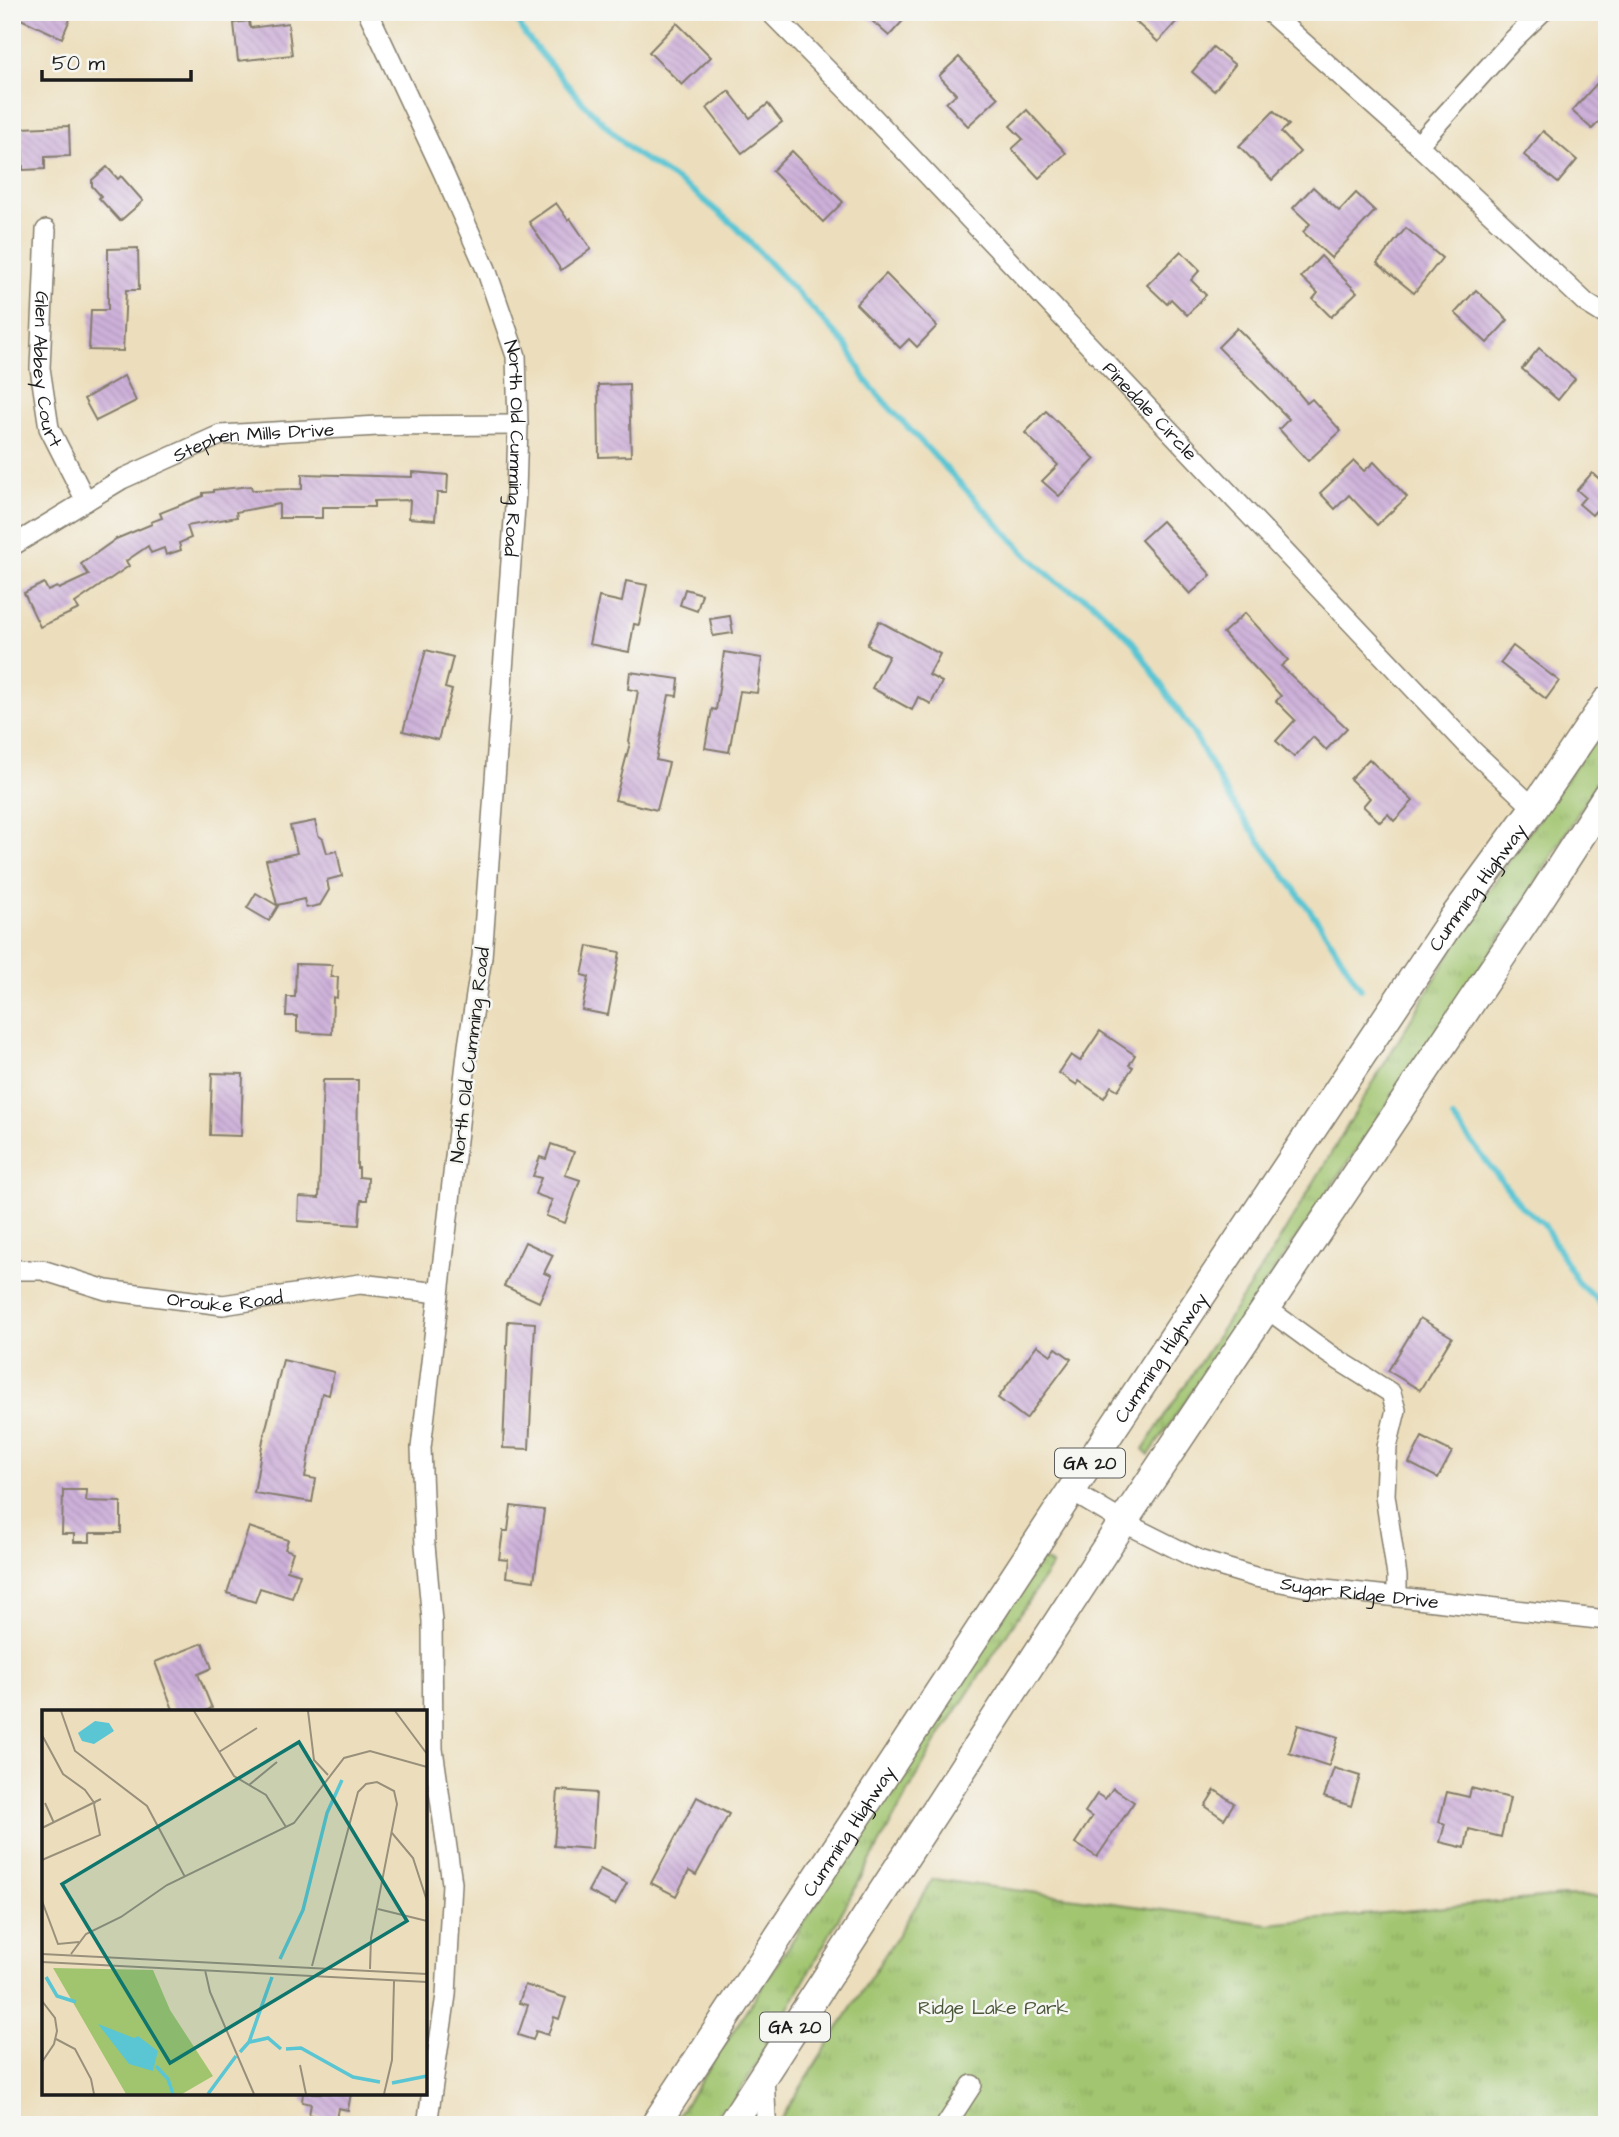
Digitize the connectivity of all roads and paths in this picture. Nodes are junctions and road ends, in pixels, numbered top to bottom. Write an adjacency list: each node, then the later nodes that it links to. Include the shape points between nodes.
1 (368, 12): 8 (street, North Old Cumming Road, via 486,269 516,356)
2 (770, 12): 13 (street, Pinedale Circle, via 1473,751)
3 (1269, 12): 5 (street)
4 (1542, 12): 5 (street)
5 (1418, 145): 7 (street, via 1586,303)
6 (46, 230): 9 (street, Glen Abbey Court, via 40,368 49,428)
7 (1607, 316)
8 (518, 425): 9 (street, Stephen Mills Drive, via 378,426 220,435 122,479); 15 (street, North Old Cumming Road, via 485,931)
9 (86, 501): 10 (street, Stephen Mills Drive)
10 (12, 546)
11 (1607, 702): 13 (highway, Cumming Highway / GA 20)
12 (1606, 799): 16 (highway, GA 20)
13 (1534, 808): 17 (highway, Cumming Highway / GA 20, via 1449,924)
14 (12, 1270): 15 (street, Orouke Road, via 42,1270 106,1290 223,1305 360,1284)
15 (439, 1293): 23 (street, North Old Cumming Road, via 421,1448 432,1621 433,1749 452,1883 446,1995)
16 (1266, 1308): 18 (highway, GA 20); 19 (street, via 1391,1392 1396,1410 1387,1447 1385,1495)
17 (1071, 1491): 18 (street, Sugar Ridge Drive); 24 (highway, Cumming Highway / GA 20)
18 (1123, 1522): 19 (street, Sugar Ridge Drive, via 1199,1560 1255,1577); 21 (highway, GA 20)
19 (1397, 1597): 20 (street, Sugar Ridge Drive)
20 (1607, 1620)
21 (764, 2074): 25 (highway, GA 20); 26 (street)
22 (972, 2085): 27 (street)
23 (427, 2125)
24 (655, 2125)
25 (731, 2125)
26 (768, 2125)
27 (946, 2125)

